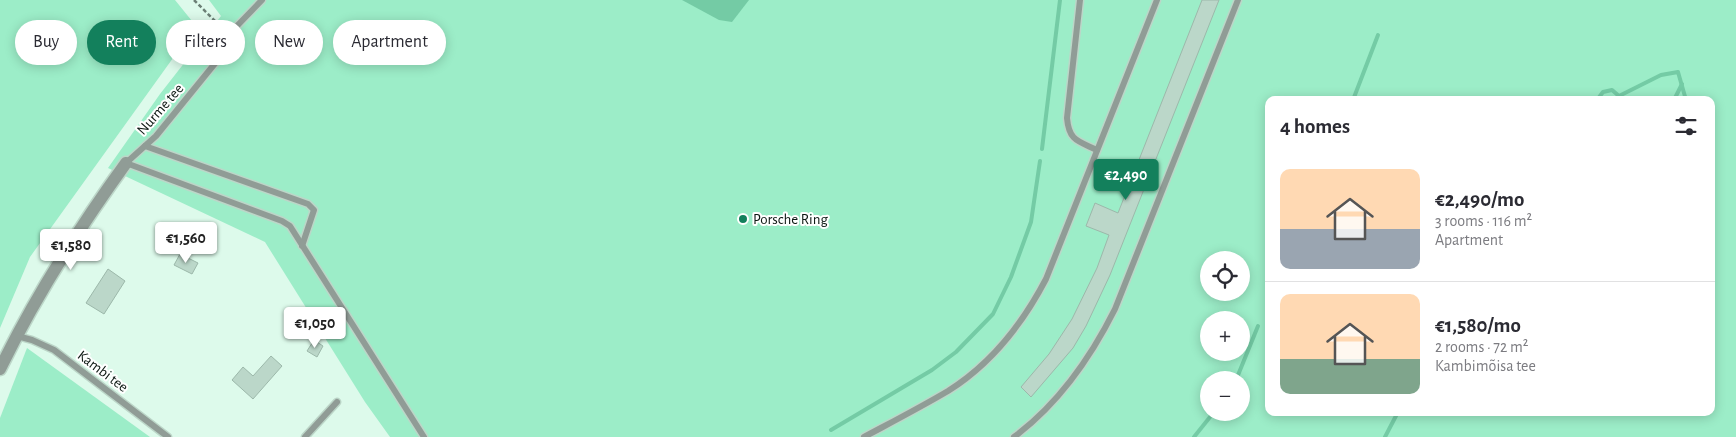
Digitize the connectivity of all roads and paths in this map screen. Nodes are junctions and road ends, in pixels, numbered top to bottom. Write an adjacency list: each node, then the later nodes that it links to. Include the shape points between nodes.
1 (194, 0): 6 (path)
2 (262, 0): 7 (lane, Nurme tee)
3 (1080, 0): 10 (lane, via 1068,130 1072,137)
4 (1157, 0): 10 (lane)
5 (1238, 0): 20 (lane, via 1103,333 1057,397)
6 (214, 20)
7 (243, 20)
8 (214, 65): 9 (lane, Nurme tee)
9 (145, 146): 11 (lane, Nurme tee); 12 (lane, via 308,204 314,210)
10 (1097, 150): 19 (lane, via 1046,279 1017,327 996,352 949,390)
11 (126, 163): 12 (lane, via 282,221 290,226); 13 (street, via 72,241)
12 (302, 246): 18 (lane)
13 (16, 336): 14 (street); 16 (lane, Kambi tee, via 54,350)
14 (0, 369)
15 (337, 402): 17 (lane)
16 (168, 437)
17 (306, 437)
18 (424, 437)
19 (864, 437)
20 (1014, 437)

